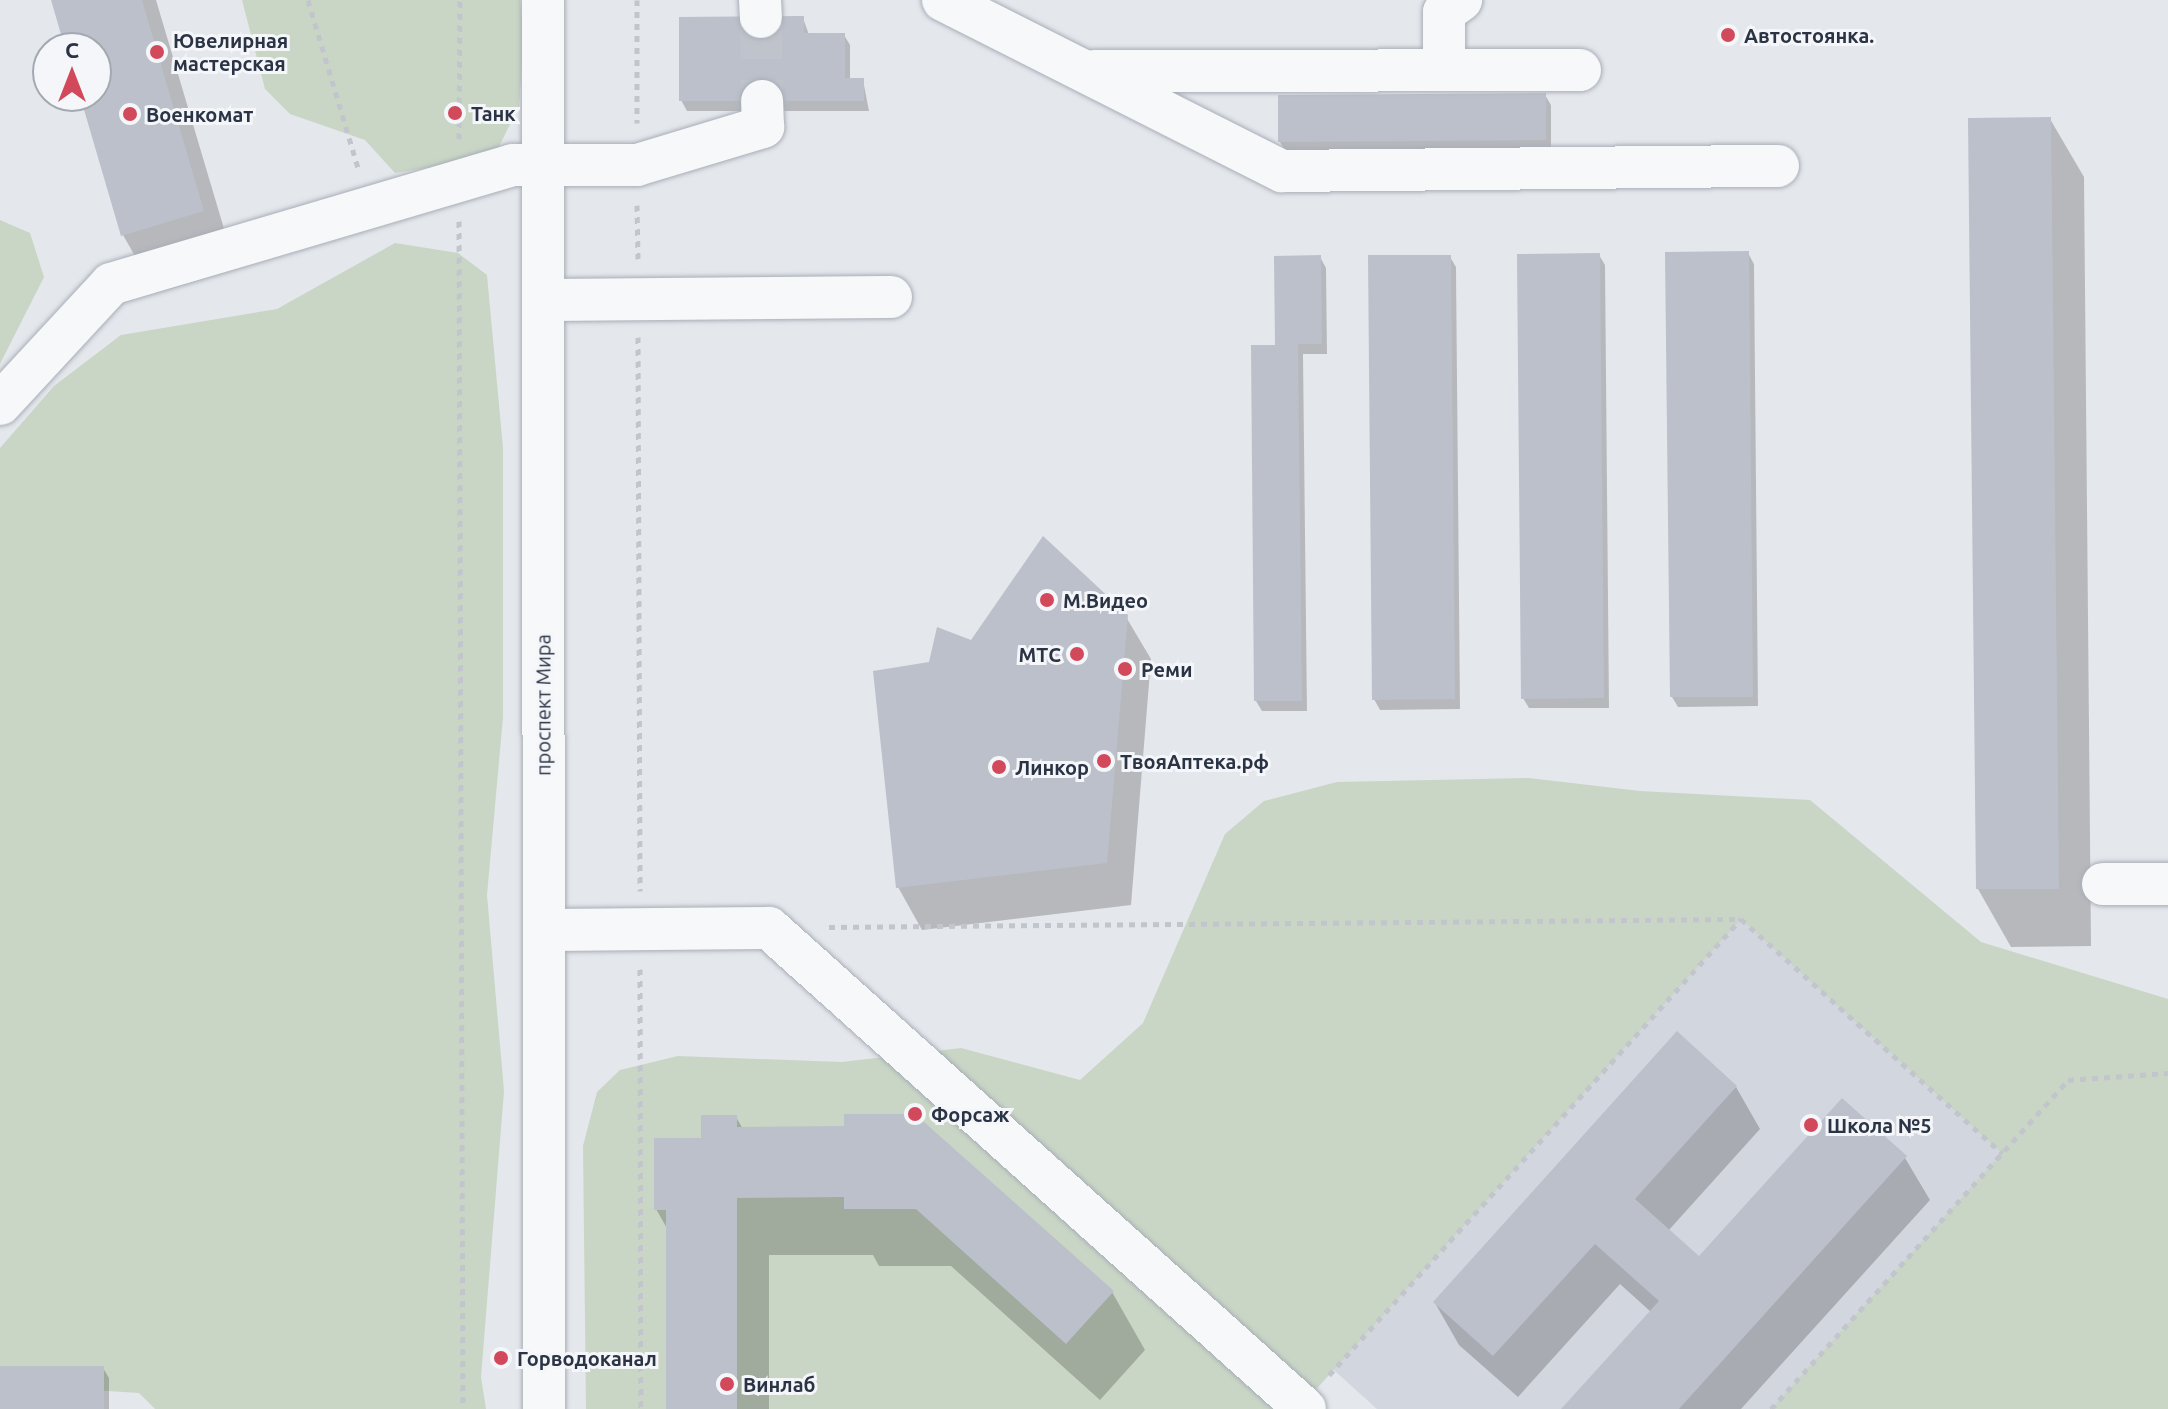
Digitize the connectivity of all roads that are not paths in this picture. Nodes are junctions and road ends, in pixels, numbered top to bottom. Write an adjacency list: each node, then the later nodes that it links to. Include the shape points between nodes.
1 (543, 0): 8 (street, проспект Мира)
2 (943, 0): 6 (street)
3 (1461, 0): 4 (street, via 1444,12)
4 (1444, 70): 5 (street); 6 (street)
5 (1580, 70)
6 (1084, 71): 9 (street, via 1282,171)
7 (762, 101): 8 (street, via 763,127 637,165)
8 (543, 165): 11 (street, проспект Мира); 12 (street, via 513,165 111,284)
9 (1778, 166)
10 (891, 297): 11 (street)
11 (543, 300): 15 (street, проспект Мира)
12 (0, 404)
13 (2103, 884): 14 (street)
14 (2168, 884)
15 (544, 930): 16 (street, via 769,928); 17 (street, проспект Мира)
16 (1303, 1407)
17 (544, 1409)

